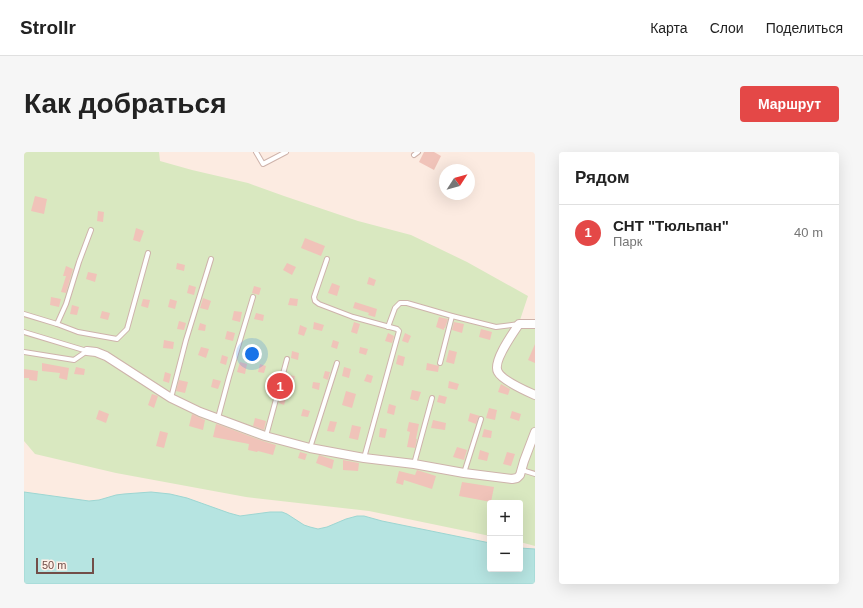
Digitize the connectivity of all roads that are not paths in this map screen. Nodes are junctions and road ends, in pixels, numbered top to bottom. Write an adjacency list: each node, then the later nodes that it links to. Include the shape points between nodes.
1 (256, 152): 2 (lane, via 263,164)
2 (286, 152)
3 (91, 230): 10 (lane)
4 (148, 253): 10 (lane, via 127,329 118,339 78,332)
5 (211, 259): 21 (lane)
6 (326, 259): 13 (lane, via 315,301 353,317)
7 (253, 297): 23 (lane)
8 (24, 314): 10 (lane)
9 (452, 316): 11 (lane, via 496,327); 13 (lane, via 400,303 395,308); 19 (lane)
10 (57, 324)
11 (519, 324): 12 (street); 20 (street, via 502,348 497,372)
12 (535, 324)
13 (388, 327): 28 (lane, via 399,331)
14 (24, 332): 15 (lane)
15 (87, 351): 16 (lane, via 74,360); 21 (street, via 106,356)
16 (24, 352)
17 (287, 359): 26 (lane)
18 (337, 363): 27 (lane)
19 (440, 363)
20 (535, 395)
21 (171, 398): 23 (street)
22 (432, 398): 29 (lane)
23 (218, 418): 26 (street)
24 (482, 419): 31 (lane)
25 (535, 432): 30 (street)
26 (265, 436): 27 (street)
27 (310, 448): 28 (street)
28 (364, 458): 29 (street)
29 (414, 464): 31 (street)
30 (522, 470): 31 (street, via 517,478 512,479); 32 (lane)
31 (464, 473)
32 (535, 474)

